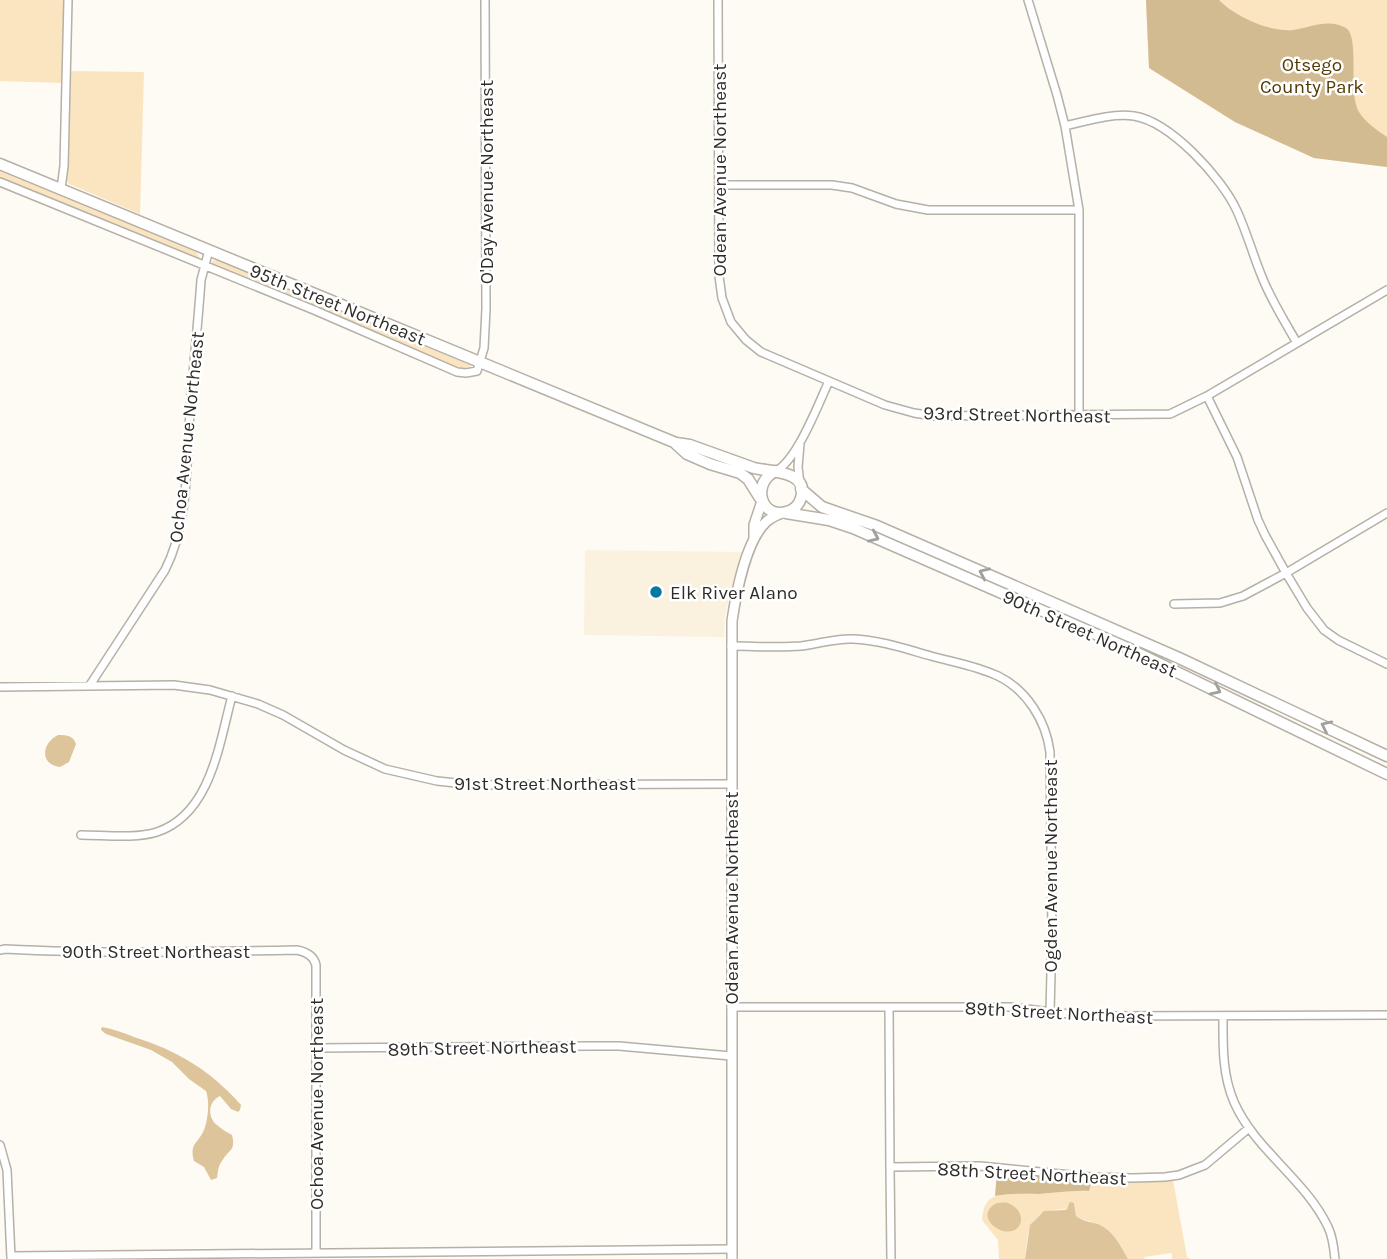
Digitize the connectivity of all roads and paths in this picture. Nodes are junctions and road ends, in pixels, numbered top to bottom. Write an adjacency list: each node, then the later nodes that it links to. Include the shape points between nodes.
1 (68, 0): 9 (street)
2 (485, 0): 15 (street, O'Day Avenue Northeast, via 486,309)
3 (718, 0): 8 (street, Odean Avenue Northeast)
4 (1028, 0): 5 (street)
5 (1065, 126): 10 (street); 14 (street, via 1121,115 1147,119 1178,138 1220,183 1237,212 1262,279)
6 (0, 164): 9 (main road, 95th Street Northeast)
7 (1, 184): 12 (street)
8 (719, 185): 10 (street, via 832,185 928,210); 16 (street, Odean Avenue Northeast, via 719,276 731,322 761,352)
9 (61, 189): 11 (main road, 95th Street Northeast)
10 (1079, 210): 18 (street)
11 (209, 250): 12 (street, Ochoa Avenue Northeast); 15 (main road, 95th Street Northeast)
12 (204, 266): 15 (street, via 457,372 477,371); 31 (street, Ochoa Avenue Northeast, via 178,538 165,570)
13 (1387, 290): 14 (street, 93rd Street Northeast)
14 (1297, 343): 17 (street, 93rd Street Northeast)
15 (481, 363): 19 (main road, 95th Street Northeast)
16 (829, 381): 18 (street, 93rd Street Northeast, via 885,405 934,416); 20 (street)
17 (1207, 396): 18 (street, 93rd Street Northeast, via 1170,414); 27 (street, via 1237,457 1258,520)
18 (1079, 415)
19 (676, 443): 21 (main road); 23 (main road, via 687,454 740,473)
20 (800, 443): 21 (street); 22 (street)
21 (776, 471): 22 (main road, via 789,473); 23 (main road, via 762,484)
22 (801, 488): 24 (main road, via 798,505); 34 (main road, 90th Street Northeast, one-way to 22, via 1179,658 877,526 822,507)
23 (762, 500): 24 (main road, via 769,509); 26 (street, Odean Avenue Northeast)
24 (784, 513): 26 (street, Odean Avenue Northeast, via 767,520); 35 (main road, 90th Street Northeast, one-way to 35, via 829,520 865,533 1123,646)
25 (1387, 513): 27 (street)
26 (754, 540): 29 (street, Odean Avenue Northeast, via 736,594)
27 (1286, 573): 28 (street, via 1231,600); 30 (street, via 1324,629)
28 (1174, 604)
29 (731, 646): 36 (street, Odean Avenue Northeast); 42 (street, Ogden Avenue Northeast, via 800,646 851,639 885,643 989,672 1026,699 1042,722 1050,752)
30 (1387, 664)
31 (90, 685): 32 (street, 91st Street Northeast); 33 (street, 91st Street Northeast, via 191,686)
32 (0, 687)
33 (232, 696): 36 (street, 91st Street Northeast, via 283,715 366,761 437,782); 37 (street, via 204,791 191,809 158,832)
34 (1387, 756)
35 (1387, 774)
36 (731, 784): 40 (street, Odean Avenue Northeast)
37 (81, 835)
38 (0, 950): 39 (street, 90th Street Northeast, via 297,950)
39 (312, 956): 45 (street, Ochoa Avenue Northeast, via 316,965)
40 (731, 1007): 41 (street, 89th Street Northeast); 46 (street, Odean Avenue Northeast)
41 (889, 1007): 42 (street, 89th Street Northeast, via 1010,1007); 49 (street)
42 (1050, 1012): 44 (street, 89th Street Northeast)
43 (1387, 1015): 44 (street, 89th Street Northeast)
44 (1223, 1016): 47 (street, via 1225,1070)
45 (316, 1048): 46 (street, 89th Street Northeast, via 591,1045); 50 (street, Ochoa Avenue Northeast)
46 (731, 1056): 51 (street, Odean Avenue Northeast)
47 (1249, 1128): 49 (street, 88th Street Northeast, via 1205,1165 1165,1177 1091,1177 980,1166); 54 (street, via 1314,1204 1329,1229)
48 (0, 1145): 52 (street, via 7,1170)
49 (890, 1167): 53 (street)
50 (316, 1253): 51 (street); 52 (street)
51 (732, 1254)
52 (11, 1257)
53 (891, 1259)
54 (1335, 1259)

